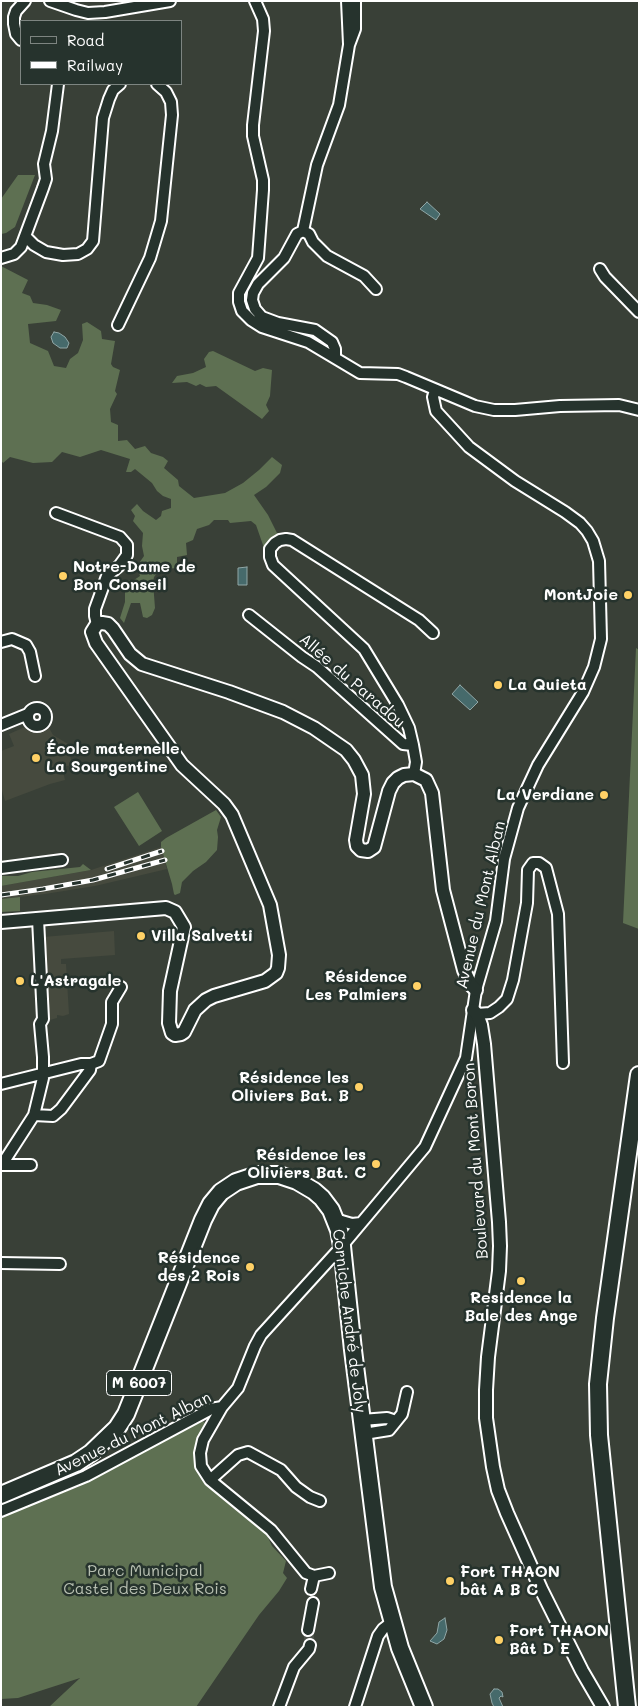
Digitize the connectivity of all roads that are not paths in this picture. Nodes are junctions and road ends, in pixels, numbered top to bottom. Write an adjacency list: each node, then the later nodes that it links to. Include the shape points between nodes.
1 (50, 1): 2 (street, via 88,12)
2 (170, 1)
3 (255, 1): 20 (street, via 264,31 253,125 263,190 258,258 239,293 240,302 242,311 250,320)
4 (347, 1): 8 (street)
5 (355, 1): 8 (street, via 355,30)
6 (21, 2): 7 (street, via 14,24)
7 (20, 39)
8 (349, 45): 12 (street, via 339,106 317,165)
9 (58, 85): 13 (street, via 44,164 46,179)
10 (119, 85): 13 (street, via 113,90 103,118 93,241 78,254 64,255 46,252)
11 (158, 85): 18 (street, via 166,92 172,115 158,238)
12 (303, 231): 16 (street, via 327,256 364,276); 19 (street, via 297,234 284,258 258,284 252,300 262,317 315,330)
13 (26, 236): 14 (street, via 22,247)
14 (1, 258)
15 (600, 269): 17 (street)
16 (376, 289)
17 (639, 312)
18 (118, 325)
19 (323, 335): 20 (street); 21 (street, via 332,342)
20 (318, 348): 21 (street)
21 (335, 358): 22 (street, via 360,373 398,374)
22 (435, 390): 23 (street, via 494,410 604,405); 39 (street, Avenue du Mont Alban, via 436,411 468,447 580,523 593,541 599,561 601,639 594,667 583,692 538,765 518,808 504,859 496,921)
23 (639, 410)
24 (56, 513): 26 (street, via 120,537 127,545 127,555 107,576 95,609)
25 (250, 615): 32 (street, Allée du Paradou, via 317,667 403,744)
26 (97, 624): 33 (street, via 108,624 130,654 142,664 284,712 338,744 354,760 362,775 364,794 356,840 361,850 368,851 374,847 393,784 404,775); 36 (street, via 92,632 96,643 145,714 182,765 224,804 232,816 270,905 279,955 278,968 265,981 206,1000 195,1010 184,1032 175,1035 169,1023 170,991 184,927 175,912 166,908)
27 (433, 633): 32 (street, via 419,620 292,540 280,540 270,548 273,565 364,649 398,705)
28 (1, 642): 29 (street, via 12,639 26,646)
29 (35, 676)
30 (28, 714): 31 (street)
31 (1, 725)
32 (413, 745): 33 (street, Allée du Paradou)
33 (414, 774): 39 (street, via 426,780 432,793 443,890 464,970 470,985)
34 (62, 860): 35 (street)
35 (1, 868)
36 (38, 919): 37 (street); 43 (street)
37 (1, 922)
38 (121, 987): 41 (street, via 112,1002 112,1024 99,1060)
39 (476, 990): 40 (street, Avenue du Mont Alban)
40 (475, 1012): 42 (street, via 490,1013 507,999 528,903 528,870 539,863 546,868 558,914); 50 (street, Avenue du Mont Alban, via 466,1058 425,1147); 71 (street, Boulevard du Mont Boron, via 484,1044 500,1246 486,1390 486,1418 493,1467 507,1514 541,1589)
41 (92, 1064): 43 (street); 46 (street, via 61,1109 53,1116)
42 (563, 1064)
43 (43, 1073): 45 (street); 46 (street)
44 (639, 1075): 72 (main road, via 598,1384 599,1435)
45 (1, 1084)
46 (34, 1115): 47 (street)
47 (3, 1165): 48 (street)
48 (31, 1165)
49 (336, 1219): 50 (street, via 352,1224); 51 (main road, Corniche André de Joly / M 6007); 58 (main road, Corniche André de Joly / M 6007, via 314,1191 289,1178 257,1175 236,1182 221,1192 203,1220 126,1414 117,1428 76,1463)
50 (362, 1223): 51 (street, Avenue du Mont Alban)
51 (342, 1246): 55 (street, Avenue du Mont Alban, via 261,1335 238,1388); 56 (main road, Corniche André de Joly / M 6007)
52 (1, 1263): 53 (street)
53 (60, 1264)
54 (406, 1392): 56 (street, via 402,1414 389,1430)
55 (222, 1407): 57 (street, via 203,1440 200,1453 201,1466); 60 (street, Avenue du Mont Alban, via 211,1409 86,1476)
56 (363, 1427): 65 (main road, Corniche André de Joly / M 6007, via 383,1587)
57 (210, 1480): 59 (street, via 238,1455 248,1452 281,1470 310,1498); 62 (street, via 271,1530 299,1566)
58 (1, 1495)
59 (320, 1500)
60 (1, 1511)
61 (329, 1573): 62 (street)
62 (314, 1576): 63 (street)
63 (311, 1589)
64 (313, 1603): 66 (street)
65 (392, 1622): 69 (street, via 378,1636); 70 (main road, Corniche André de Joly / M 6007)
66 (308, 1630)
67 (310, 1645): 68 (street, via 294,1667)
68 (279, 1707)
69 (355, 1707)
70 (424, 1707)
71 (603, 1707)
72 (627, 1707)

